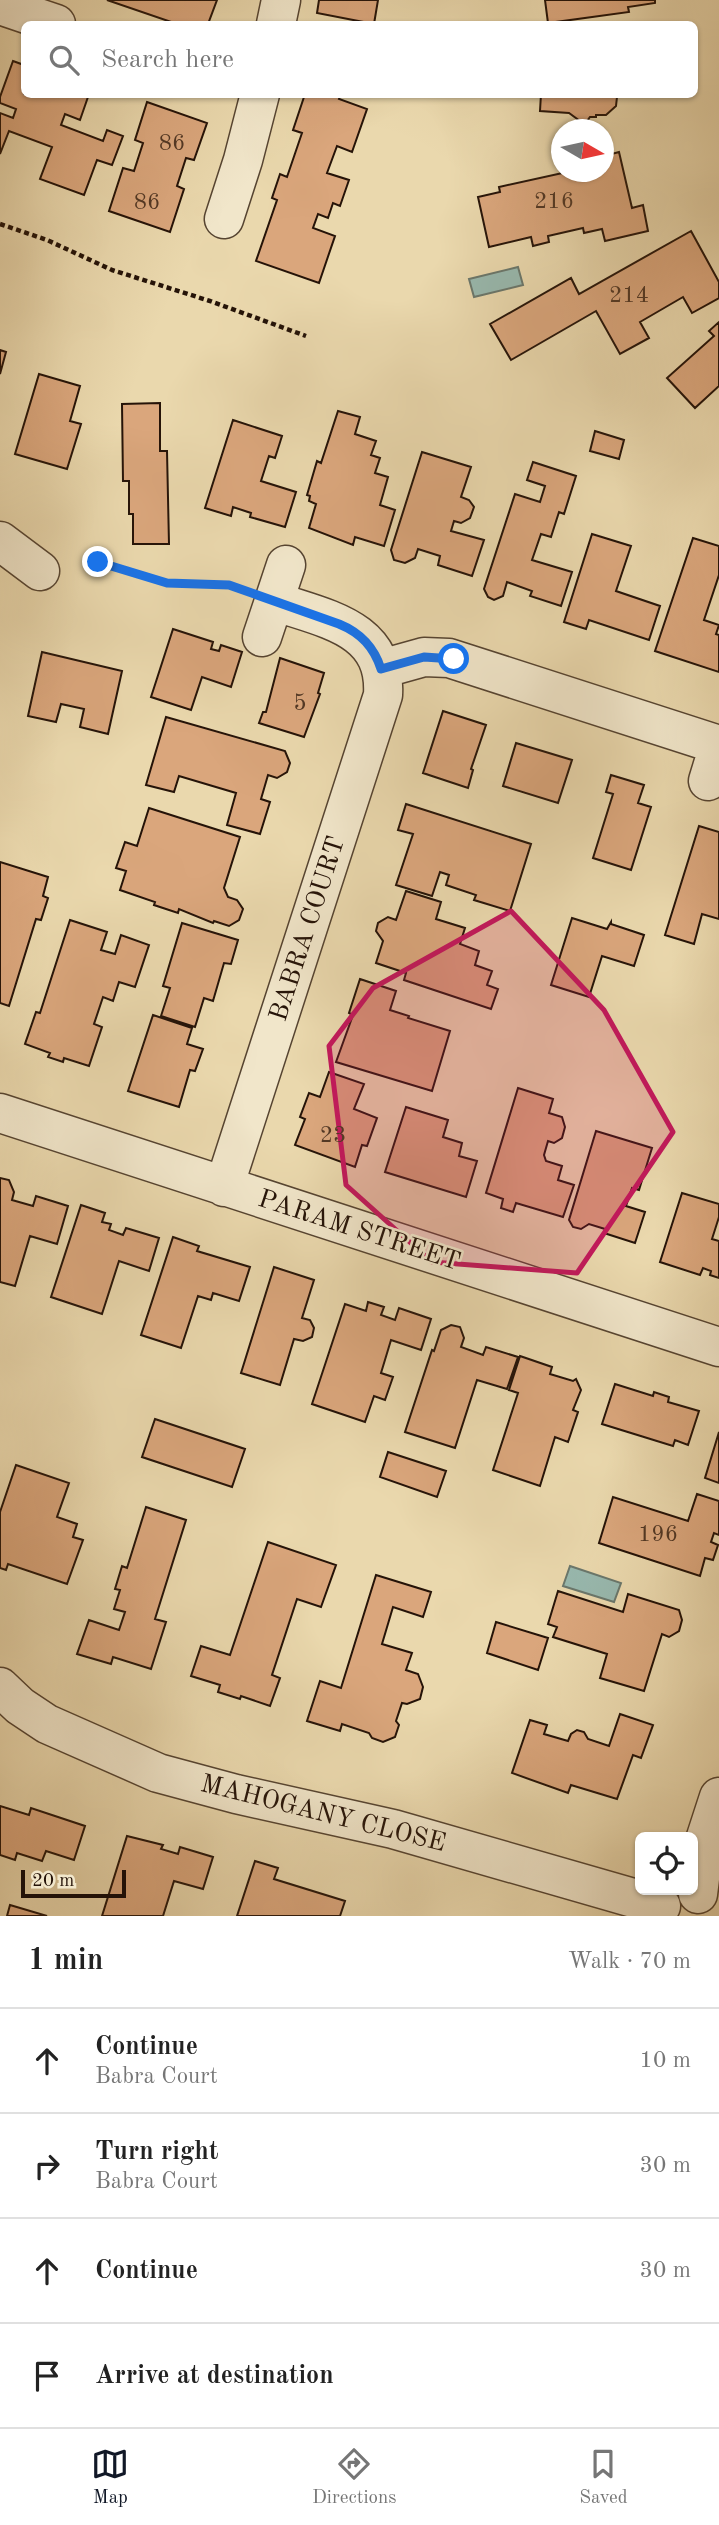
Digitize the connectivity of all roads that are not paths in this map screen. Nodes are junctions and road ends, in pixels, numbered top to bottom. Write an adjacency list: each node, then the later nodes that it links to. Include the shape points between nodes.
1 (281, 0): 4 (street)
2 (0, 5): 3 (street)
3 (47, 21)
4 (277, 21)
5 (256, 98): 6 (street)
6 (224, 219)
7 (0, 541): 9 (street)
8 (286, 565): 10 (street)
9 (40, 571)
10 (274, 601): 11 (street); 12 (street, via 354,631 370,646)
11 (262, 637)
12 (381, 669): 13 (street, via 424,657 449,658); 16 (street, BABRA COURT, via 379,711)
13 (719, 745): 14 (street)
14 (708, 781)
15 (0, 1113): 16 (street, PARAM STREET)
16 (223, 1187): 17 (street, PARAM STREET)
17 (719, 1347)
18 (0, 1687): 21 (street, MAHOGANY CLOSE, via 47,1724 158,1773 393,1829)
19 (719, 1797): 20 (street)
20 (698, 1856)
21 (635, 1879)

